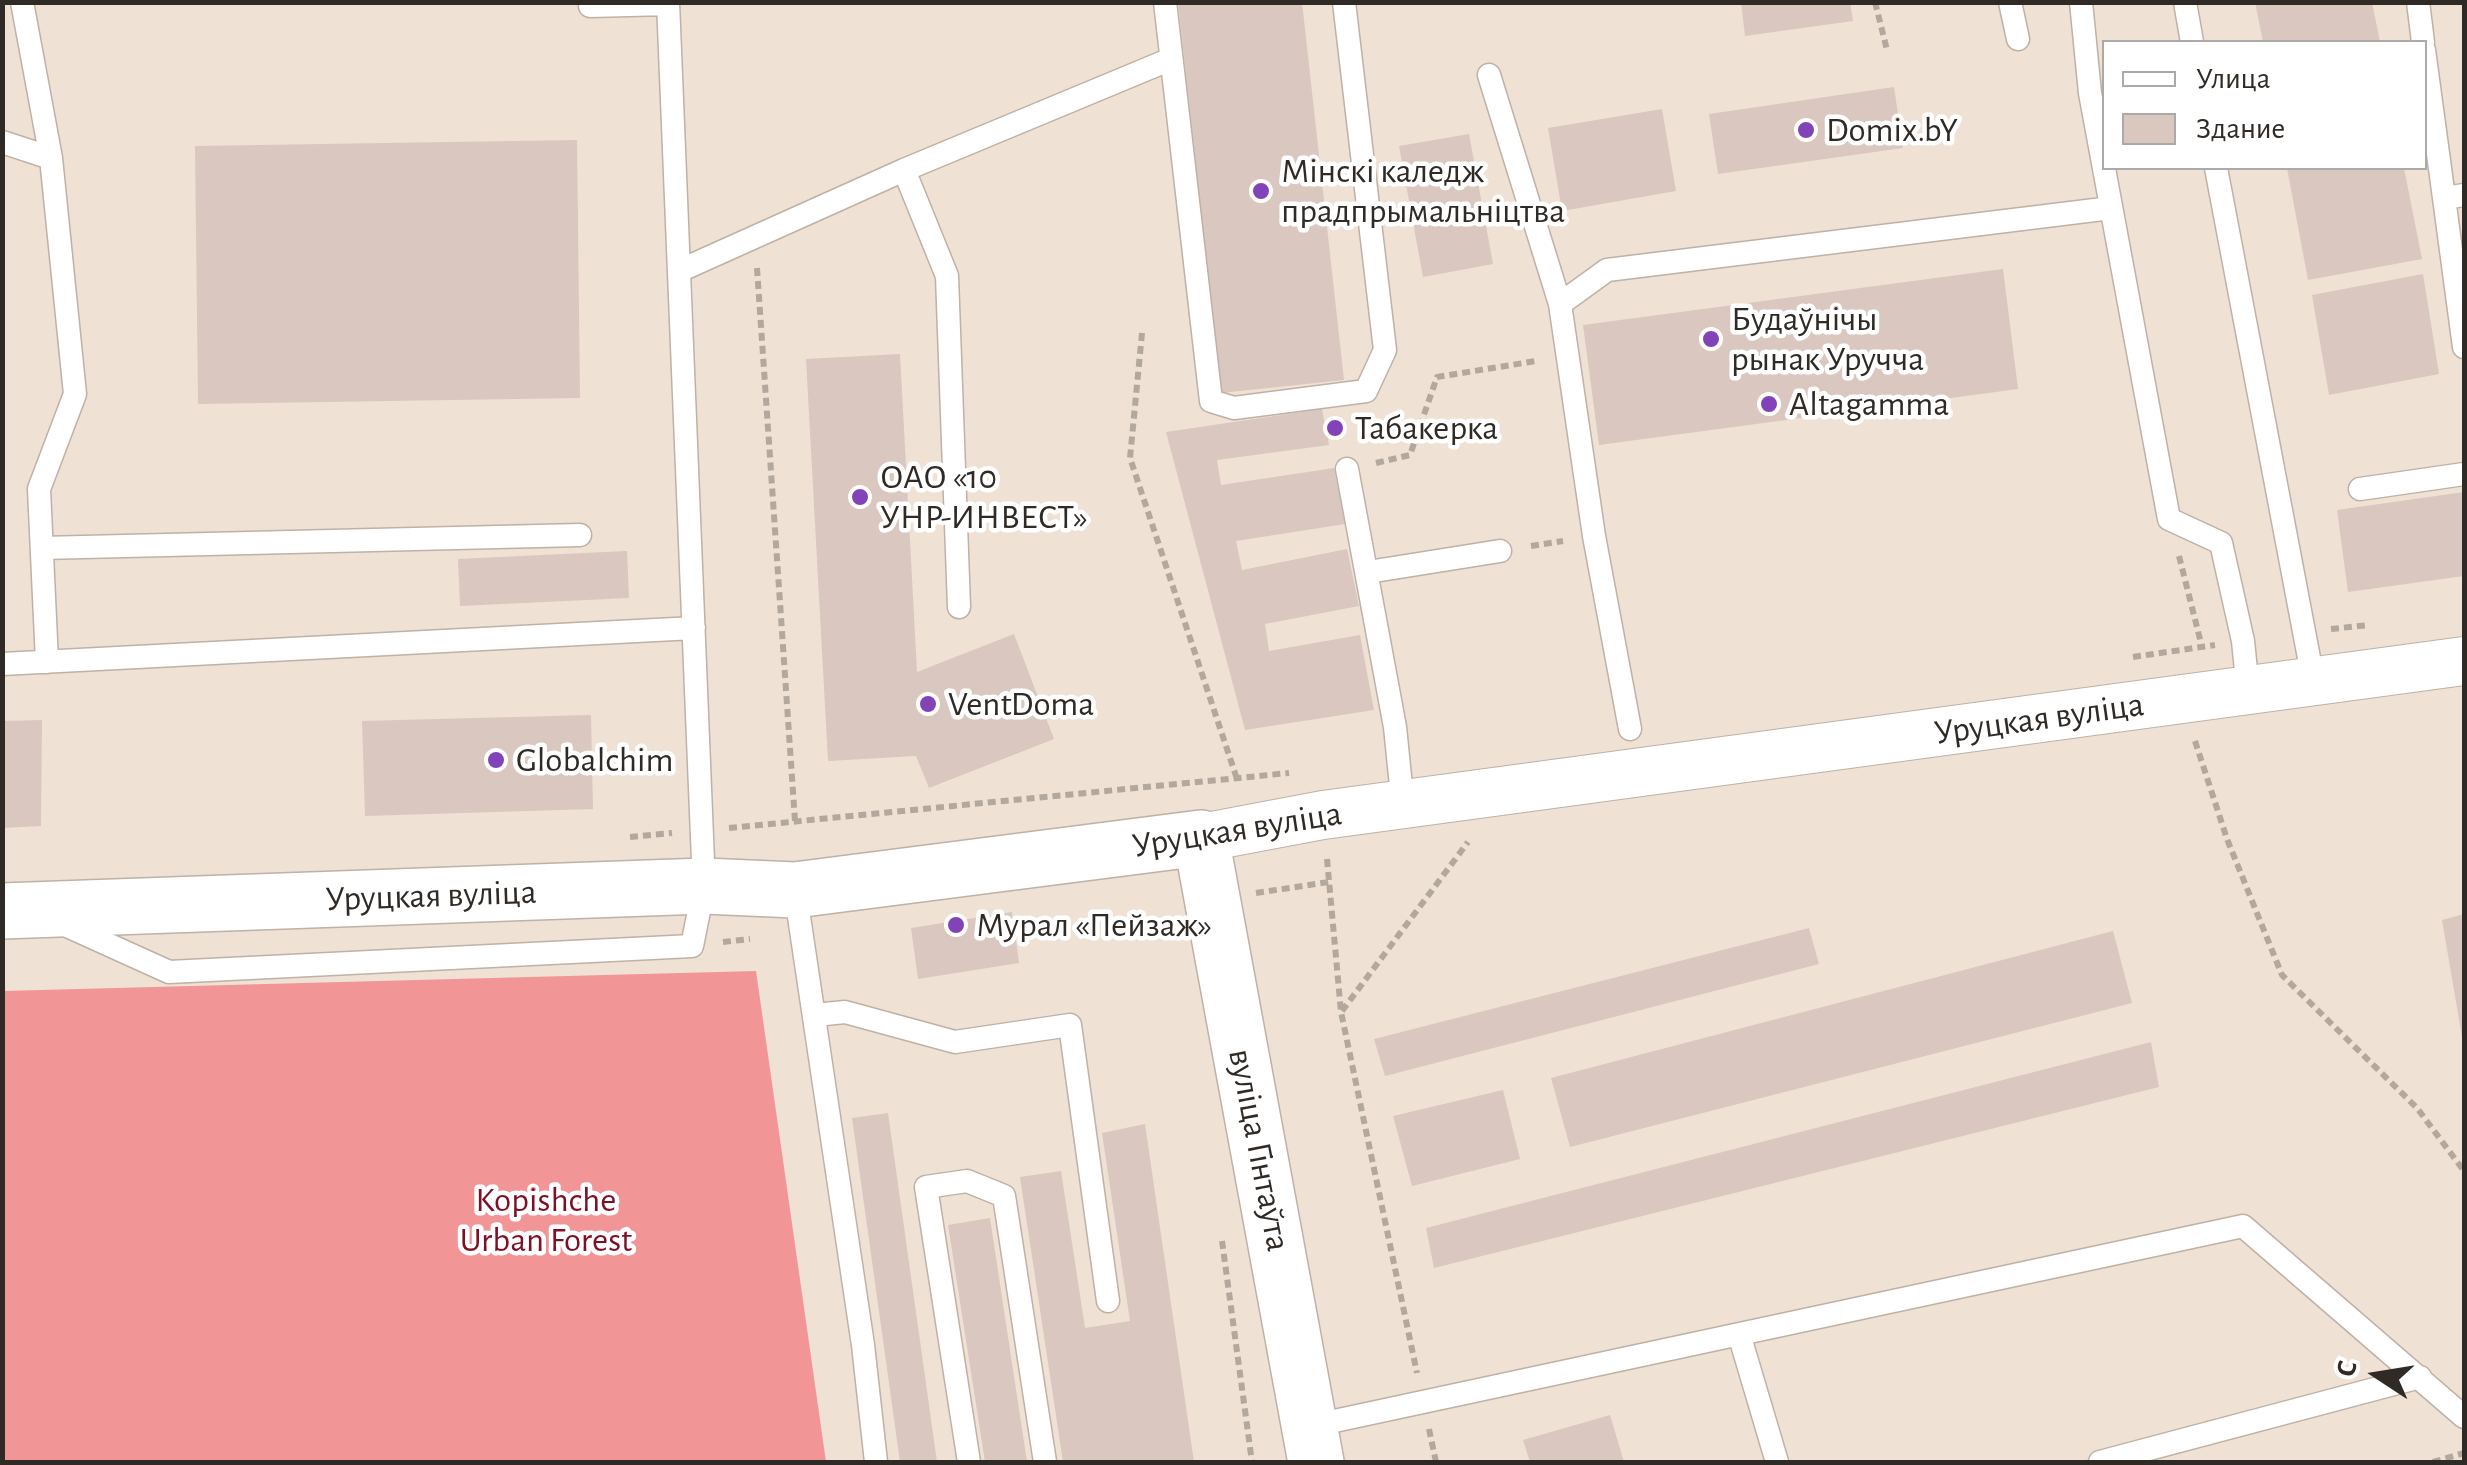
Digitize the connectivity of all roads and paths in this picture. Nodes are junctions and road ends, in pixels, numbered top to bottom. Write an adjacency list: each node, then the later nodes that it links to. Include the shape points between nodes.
1 (22, 2): 19 (lane)
2 (1165, 2): 15 (lane)
3 (1344, 2): 15 (lane, via 1385,350 1366,392 1234,408 1211,401)
4 (1875, 2): 14 (path)
5 (2010, 2): 11 (lane)
6 (2080, 2): 20 (lane)
7 (2184, 2): 12 (lane)
8 (2418, 2): 13 (lane)
9 (668, 3): 10 (lane); 27 (lane)
10 (590, 6)
11 (2018, 39)
12 (2192, 40)
13 (2424, 40)
14 (1887, 50)
15 (1171, 59): 21 (lane)
16 (2427, 65): 24 (lane)
17 (1489, 75): 28 (lane)
18 (2, 142): 19 (lane)
19 (51, 158): 38 (lane, via 75,394 40,489)
20 (2102, 159)
21 (904, 170): 26 (lane); 41 (lane, via 948,276)
22 (2104, 170): 25 (lane)
23 (2216, 170): 48 (lane)
24 (2454, 196): 30 (lane)
25 (2111, 208): 28 (lane, via 1607,270); 35 (lane)
26 (754, 236): 27 (lane); 55 (path)
27 (679, 271): 42 (lane)
28 (1560, 304): 31 (lane)
29 (1142, 333): 52 (path, via 1130,458)
30 (2464, 347)
31 (1567, 356): 32 (path, via 1438,377 1410,455); 37 (lane)
32 (1347, 470): 40 (lane)
33 (2464, 474): 34 (lane)
34 (2360, 488)
35 (2168, 519): 43 (path); 49 (lane, via 2221,543)
36 (580, 535): 38 (lane)
37 (1594, 536): 39 (path); 51 (lane)
38 (42, 548): 46 (lane)
39 (1500, 551): 40 (lane)
40 (1368, 572): 53 (lane)
41 (959, 608)
42 (694, 628): 46 (lane); 56 (lane)
43 (2202, 647)
44 (2174, 651): 50 (path)
45 (2464, 661): 48 (street, Уруцкая вуліца)
46 (47, 662): 47 (lane)
47 (2, 664)
48 (2312, 679): 49 (street, Уруцкая вуліца)
49 (2248, 690): 50 (street, Уруцкая вуліца)
50 (2182, 698): 53 (street, Уруцкая вуліца); 65 (path, via 2226,839 2282,975 2417,1108)
51 (1630, 728)
52 (1238, 779): 54 (path, via 1318,769); 55 (path)
53 (1403, 806): 54 (street, Уруцкая вуліца)
54 (1322, 815): 58 (street, Уруцкая вуліца); 63 (path)
55 (795, 821): 56 (path)
56 (702, 830): 57 (path); 60 (lane)
57 (624, 837)
58 (1201, 838): 61 (street, Уруцкая вуліца); 71 (street, вуліца Гінтаўта)
59 (1482, 840): 63 (path, via 1464,843)
60 (704, 886): 61 (street, Уруцкая вуліца); 62 (street, Уруцкая вуліца)
61 (795, 890): 64 (lane)
62 (18, 911)
63 (1341, 1012): 69 (path)
64 (815, 1015): 66 (lane, via 845,1012 955,1042 1070,1025); 73 (lane)
65 (2464, 1171)
66 (1108, 1302)
67 (1738, 1334): 68 (lane, via 2243,1226); 69 (lane); 77 (lane)
68 (2420, 1377): 70 (lane); 78 (lane)
69 (1423, 1402): 71 (lane); 76 (path)
70 (2464, 1417)
71 (1314, 1444)
72 (2464, 1454): 79 (path)
73 (876, 1462)
74 (969, 1462): 75 (lane, via 926,1187 967,1180 1004,1196)
75 (1045, 1462)
76 (1436, 1462)
77 (1777, 1462)
78 (2100, 1462)
79 (2433, 1462)

